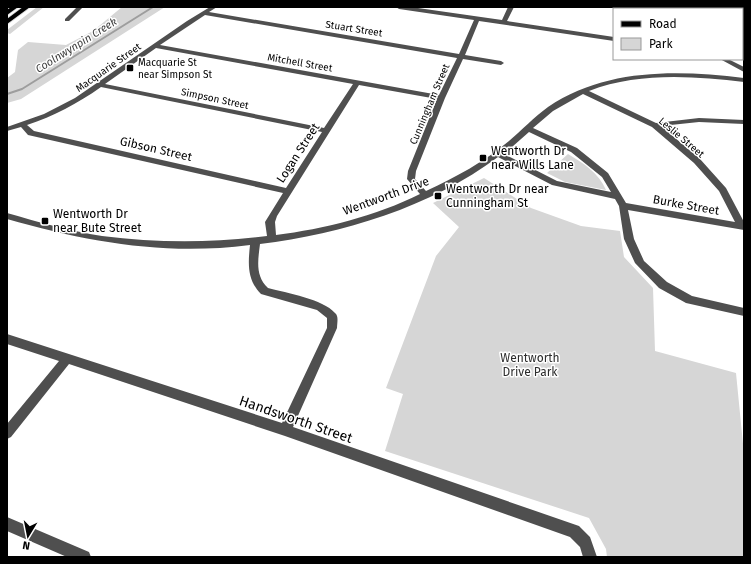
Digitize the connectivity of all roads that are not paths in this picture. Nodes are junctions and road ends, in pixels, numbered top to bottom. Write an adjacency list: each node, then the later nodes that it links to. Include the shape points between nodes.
1 (15, 7): 7 (main road)
2 (27, 7): 11 (main road)
3 (80, 7): 10 (street)
4 (214, 7): 8 (street, Macquarie Street)
5 (399, 7): 9 (street)
6 (512, 7): 12 (street)
7 (7, 13)
8 (203, 13): 14 (street, Macquarie Street); 15 (street, Stuart Street)
9 (477, 19): 12 (street); 15 (street, Cunningham Street)
10 (67, 20)
11 (7, 22)
12 (504, 22): 13 (street)
13 (613, 39)
14 (155, 46): 20 (street, Mitchell Street); 21 (street, Macquarie Street)
15 (462, 56): 17 (street, Stuart Street); 23 (street, Cunningham Street)
16 (725, 60): 18 (street)
17 (501, 63)
18 (744, 70)
19 (744, 80): 22 (street, Wentworth Drive, via 657,76 619,81)
20 (357, 83): 23 (street, Mitchell Street); 29 (street, Logan Street)
21 (100, 85): 25 (street, Macquarie Street, via 65,107); 29 (street, Simpson Street)
22 (583, 91): 26 (street, Leslie Street); 28 (street, Wentworth Drive, via 555,106)
23 (441, 98): 32 (street, Cunningham Street, via 411,175)
24 (744, 122): 26 (street, via 714,119)
25 (23, 125): 27 (street, Macquarie Street); 31 (street, Gibson Street, via 31,133)
26 (654, 125): 35 (street, Leslie Street, via 697,161 723,190)
27 (7, 129)
28 (528, 129): 30 (street, Wentworth Drive); 33 (street, via 582,156 605,175)
29 (326, 131): 31 (street, Logan Street)
30 (498, 154): 32 (street, Wentworth Drive, via 459,179); 33 (street, Burke Street, via 555,183)
31 (287, 191): 36 (street, Logan Street, via 270,222)
32 (425, 195): 36 (street, Wentworth Drive, via 351,223)
33 (621, 201): 35 (street, Burke Street); 38 (street, via 629,239 640,264 663,285 690,300)
34 (7, 216): 37 (street, Wentworth Drive, via 85,236 140,244)
35 (743, 227)
36 (272, 239): 37 (street, Wentworth Drive)
37 (255, 242): 41 (street, via 254,275 258,287 320,307 332,316 332,328)
38 (744, 312)
39 (7, 339): 40 (street, Handsworth Street)
40 (66, 359): 41 (street, Handsworth Street); 42 (street)
41 (285, 430): 45 (street, Handsworth Street, via 574,531 586,542)
42 (7, 433)
43 (7, 524): 44 (street)
44 (84, 557)
45 (590, 557)

